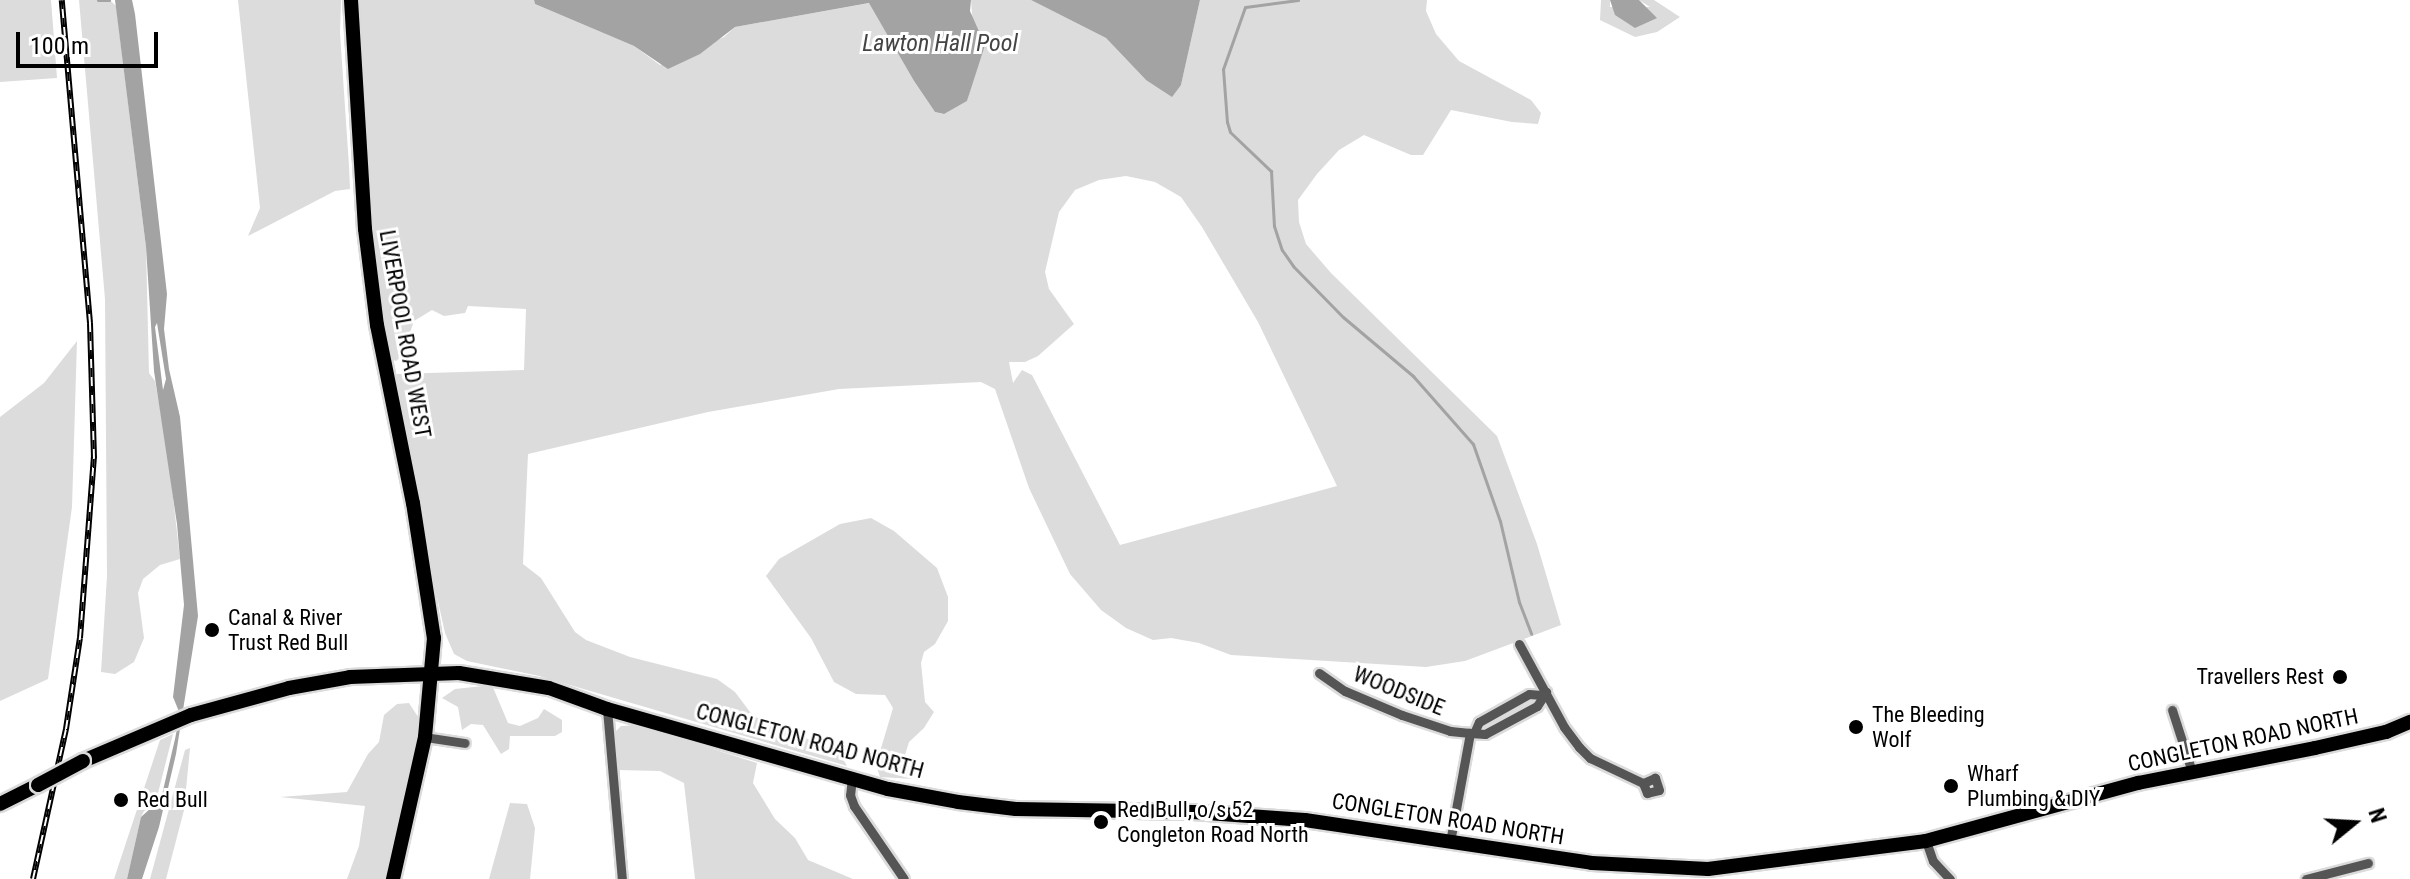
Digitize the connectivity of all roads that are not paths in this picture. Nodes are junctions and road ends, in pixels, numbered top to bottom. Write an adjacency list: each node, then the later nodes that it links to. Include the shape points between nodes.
1 (351, 0): 3 (main road, LIVERPOOL ROAD WEST, via 365,229 377,325 434,638)
2 (1519, 644): 5 (street)
3 (433, 672): 6 (main road, CONGLETON ROAD NORTH, via 549,688); 10 (main road, LIVERPOOL ROAD WEST); 15 (main road, CONGLETON ROAD NORTH, bridge, via 350,677 191,715)
4 (1319, 673): 9 (street, WOODSIDE, via 1345,691 1402,715)
5 (1544, 694): 9 (street, via 1537,706 1485,734); 14 (street, via 1590,758)
6 (607, 709): 13 (main road, CONGLETON ROAD NORTH); 21 (street)
7 (2172, 710): 12 (street)
8 (2410, 722): 12 (main road, CONGLETON ROAD NORTH)
9 (1472, 733): 17 (street)
10 (425, 737): 11 (street); 20 (main road, LIVERPOOL ROAD WEST)
11 (465, 743)
12 (2192, 772): 16 (main road, CONGLETON ROAD NORTH)
13 (852, 777): 17 (main road, CONGLETON ROAD NORTH, via 888,789 1016,809 1217,813); 22 (street, via 854,806)
14 (1643, 783)
15 (0, 804)
16 (1926, 841): 19 (main road, CONGLETON ROAD NORTH); 23 (street, via 1933,861)
17 (1450, 842): 19 (main road, CONGLETON ROAD NORTH)
18 (2368, 863): 24 (street)
19 (1655, 874)
20 (393, 879)
21 (622, 879)
22 (904, 879)
23 (1950, 879)
24 (2306, 879)

